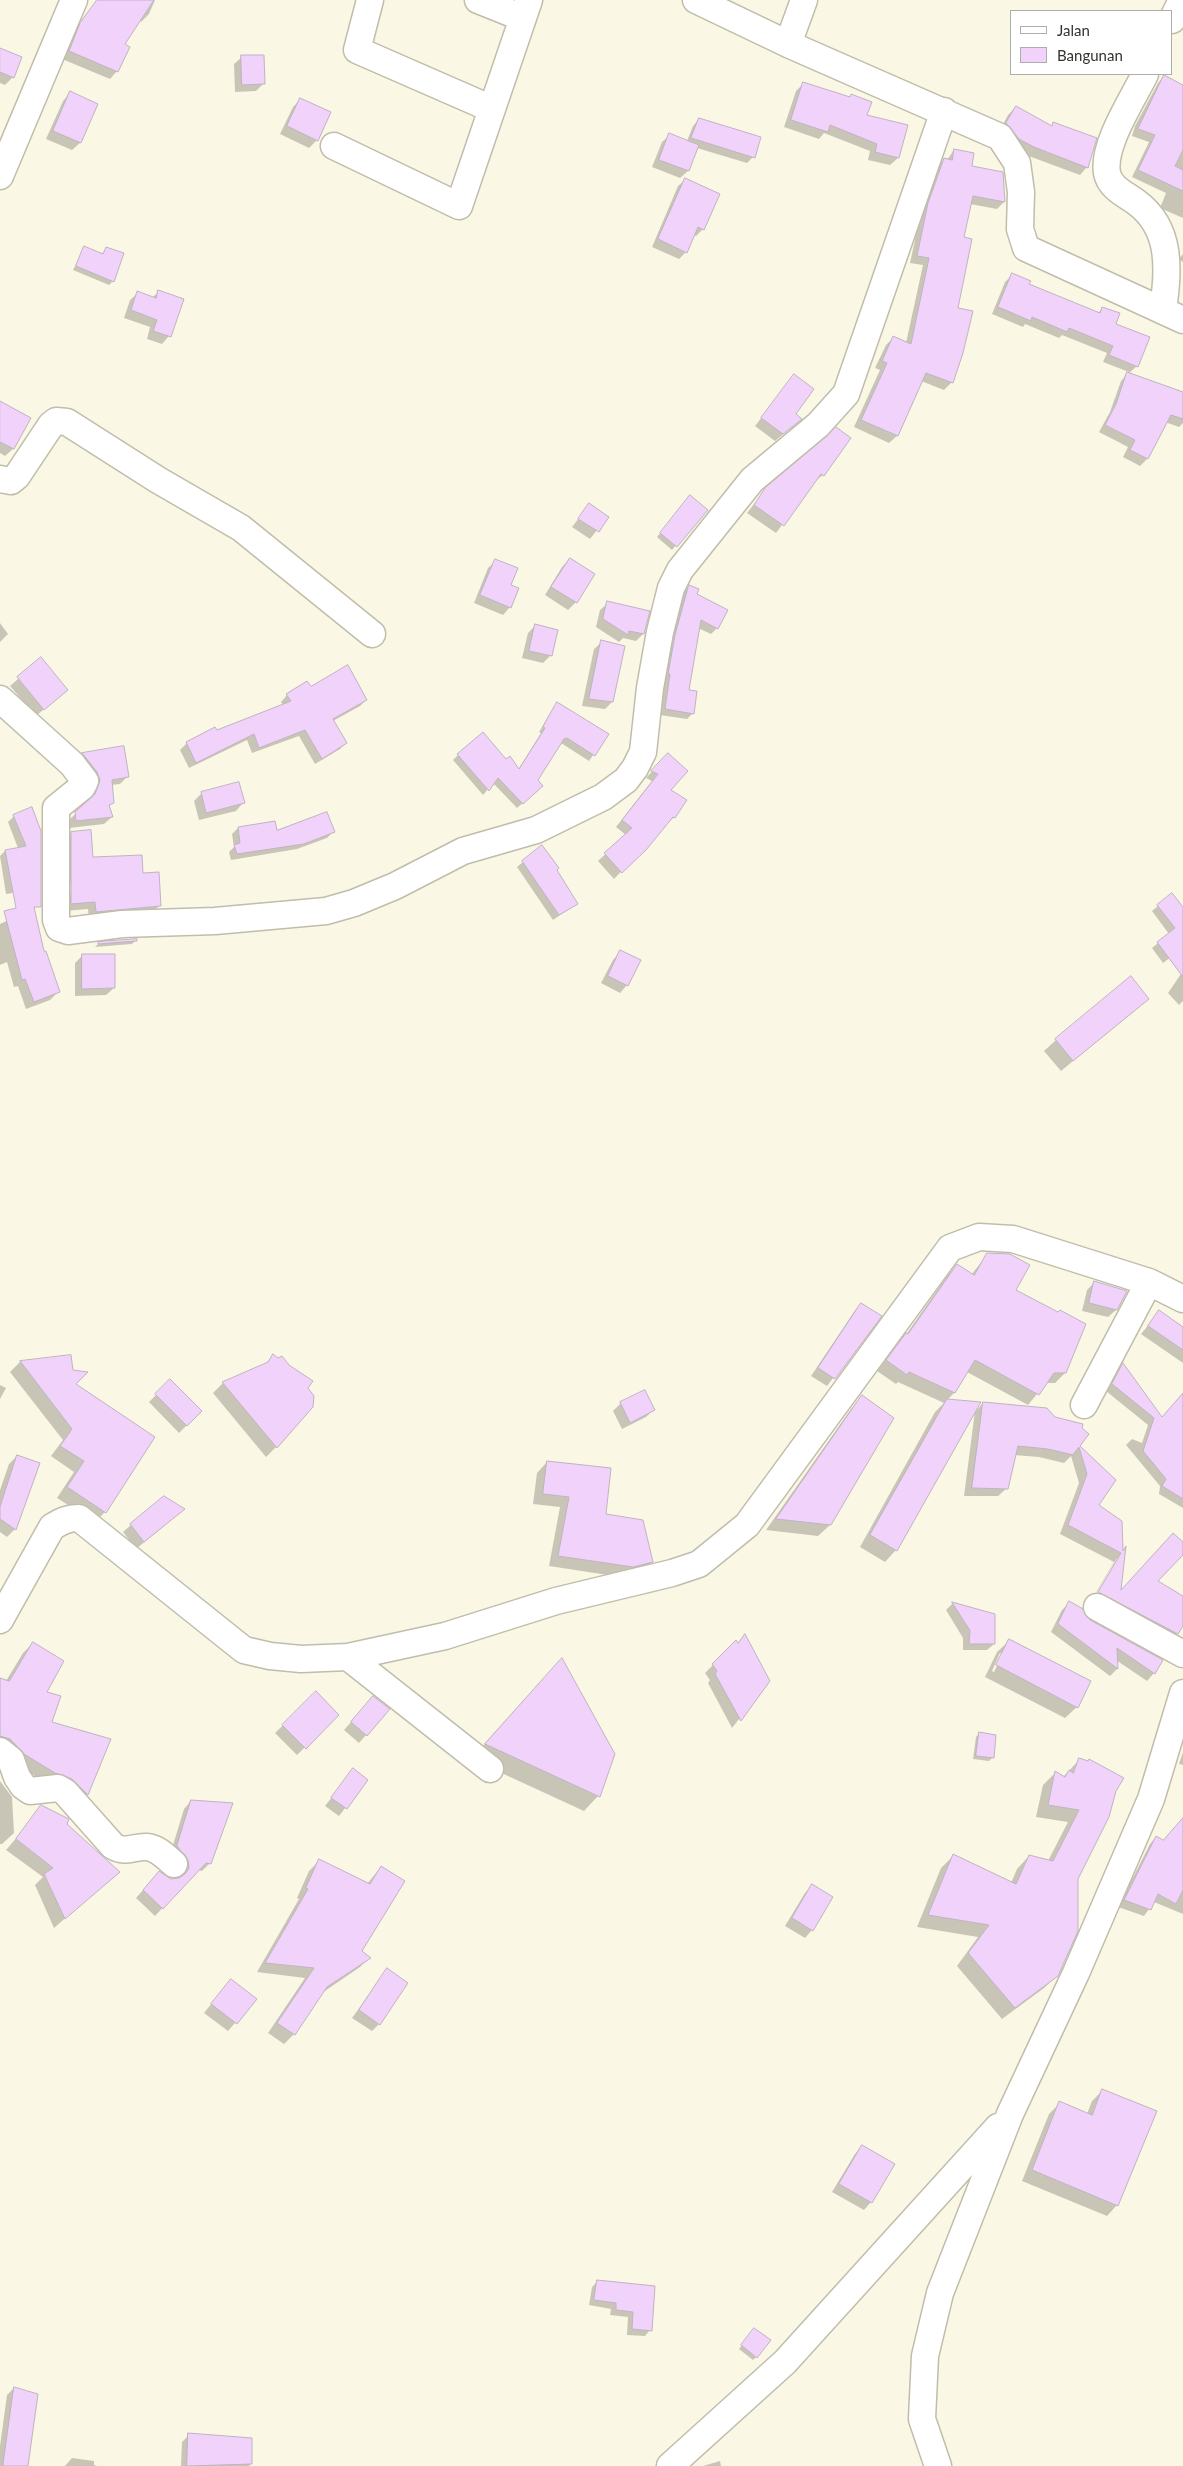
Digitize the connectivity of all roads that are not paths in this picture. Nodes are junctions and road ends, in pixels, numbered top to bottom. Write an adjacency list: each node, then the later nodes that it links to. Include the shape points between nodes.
1 (74, 0): 14 (street)
2 (370, 0): 11 (street, via 357,50)
3 (478, 0): 7 (street)
4 (696, 0): 9 (street)
5 (804, 0): 9 (street)
6 (1182, 0): 8 (street)
7 (526, 9): 11 (street)
8 (1173, 18)
9 (788, 44): 12 (street)
10 (1144, 75): 15 (street, via 1108,148 1107,174 1116,189 1138,203 1164,238)
11 (492, 109): 13 (street, via 459,206)
12 (944, 111): 15 (street, via 1000,137 1017,163 1020,229 1026,248); 18 (street, via 846,394 818,425 752,480 680,570 671,588 660,632 643,752 626,780 603,797 536,830 463,851 354,904 326,911 68,931 59,928 56,920 56,808 84,781 72,764)
13 (334, 146)
14 (0, 176)
15 (1173, 316)
16 (0, 479): 17 (street, via 12,481 51,425 56,421 67,422 241,528)
17 (372, 634)
18 (0, 699)
19 (1150, 1282): 20 (street); 21 (street); 25 (street, via 1013,1239 979,1237 950,1248 747,1525 699,1564 556,1601 445,1636)
20 (1183, 1299)
21 (1084, 1405)
22 (1097, 1607): 24 (street)
23 (0, 1620): 25 (street, via 52,1527 64,1519 80,1518 244,1650 301,1659)
24 (1183, 1654)
25 (348, 1657): 28 (street)
26 (1183, 1693): 30 (street, via 1151,1799 1076,1973)
27 (0, 1751): 29 (street, via 11,1760 23,1786 30,1791 58,1788 65,1792 113,1846 131,1851 146,1846 157,1850)
28 (490, 1769)
29 (174, 1864)
30 (1010, 2114): 31 (street, via 785,2362); 32 (street, via 940,2293 925,2356 922,2419)
31 (670, 2466)
32 (938, 2466)

